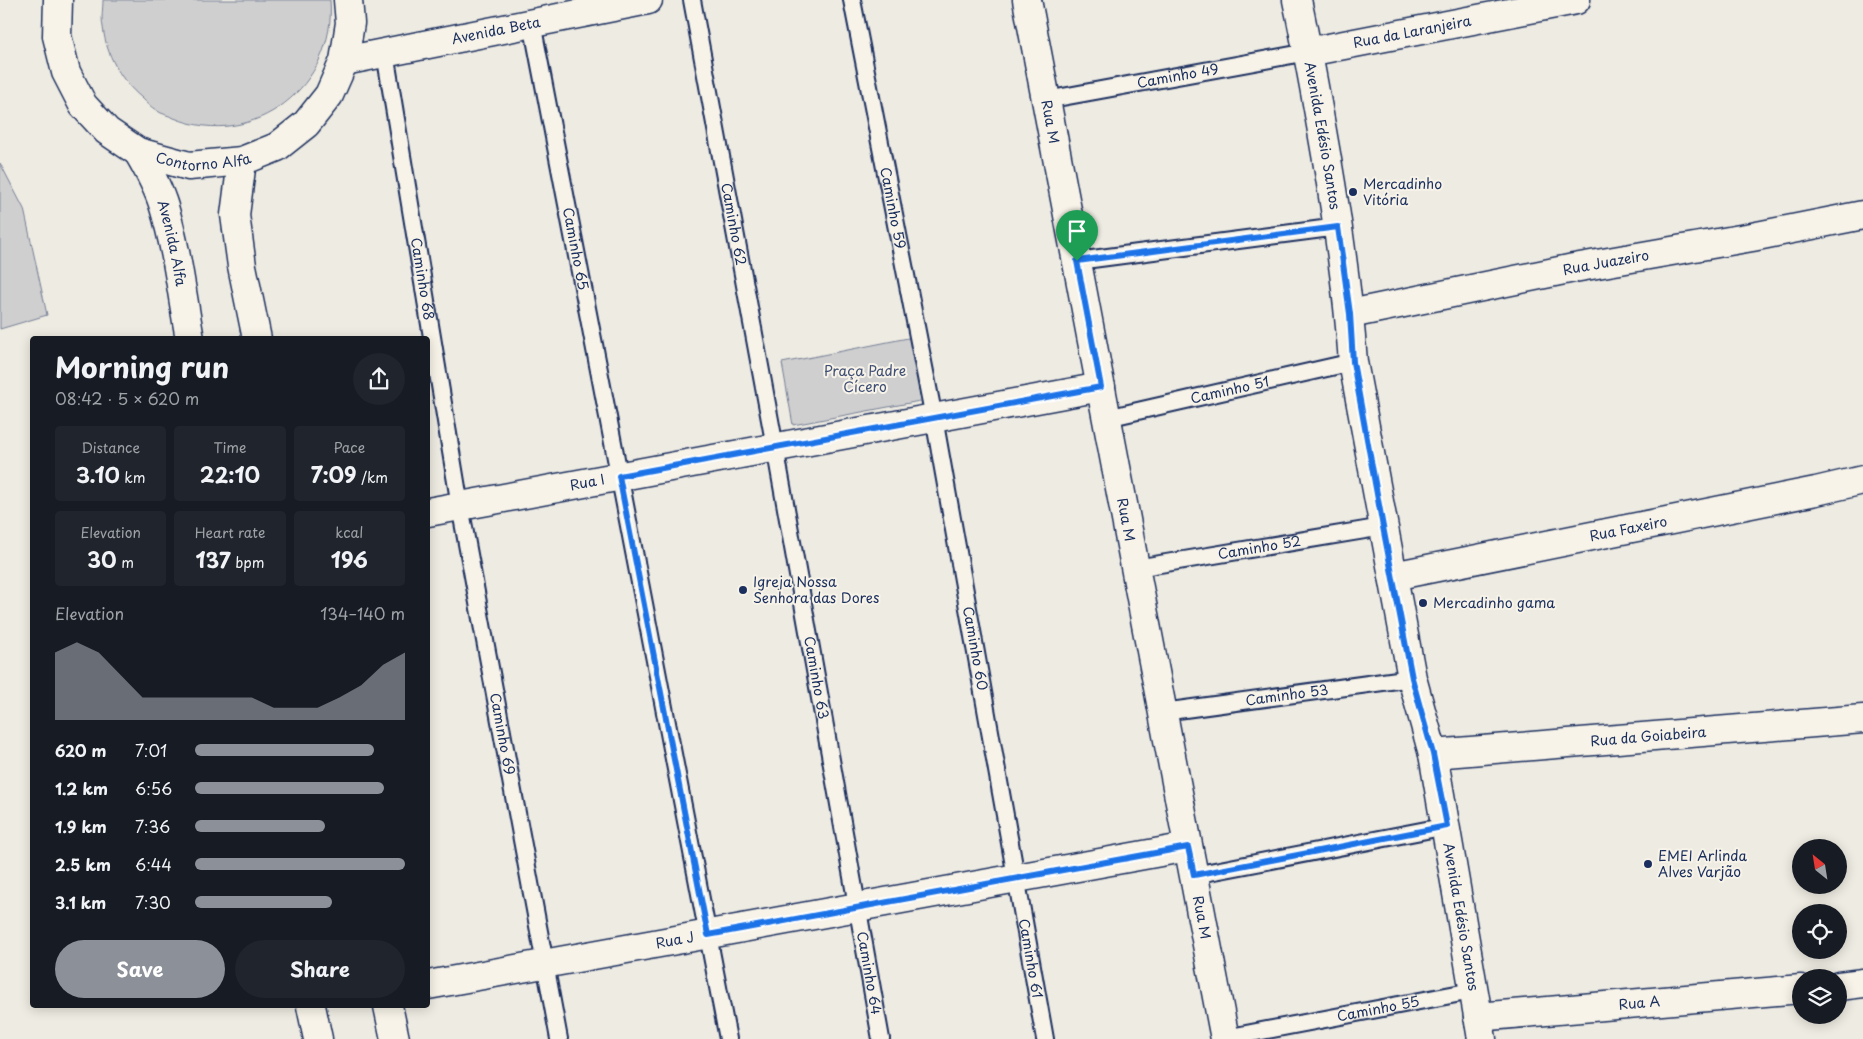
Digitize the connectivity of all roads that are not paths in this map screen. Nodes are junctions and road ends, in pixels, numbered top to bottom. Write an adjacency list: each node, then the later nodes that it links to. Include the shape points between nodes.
1 (58, 0): 14 (street, Contorno Alfa, via 58,36 66,72 74,88 107,132)
2 (348, 0): 12 (street, Contorno Alfa, via 350,23)
3 (648, 0): 9 (street, Avenida Beta)
4 (692, 0): 26 (lane, Caminho 62)
5 (852, 0): 24 (lane, Caminho 59)
6 (1027, 0): 13 (street, Rua M)
7 (1297, 0): 11 (street, Avenida Edésio Santos)
8 (1576, 0): 11 (street, Rua da Laranjeira)
9 (532, 23): 10 (street, Avenida Beta); 27 (lane, Caminho 65)
10 (386, 52): 12 (street, Avenida Beta); 29 (lane, Caminho 68)
11 (1308, 52): 13 (lane, Caminho 49); 17 (street, Avenida Edésio Santos)
12 (344, 61): 15 (street, Contorno Alfa, via 330,95 306,124 277,147)
13 (1046, 100): 18 (street, Rua M)
14 (138, 152): 15 (street, Contorno Alfa, via 189,166); 20 (street, Avenida Alfa, via 164,207)
15 (242, 161): 21 (street, via 235,215)
16 (1863, 215): 19 (street, Rua Juazeiro, via 1574,268)
17 (1338, 227): 18 (lane); 19 (street, Avenida Edésio Santos)
18 (1077, 261): 23 (street, Rua M)
19 (1350, 314): 22 (street, Avenida Edésio Santos)
20 (189, 336)
21 (256, 336)
22 (1353, 362): 25 (lane, Caminho 51); 31 (street, Avenida Edésio Santos)
23 (1101, 387): 24 (street, Rua I); 25 (street, Rua M)
24 (934, 418): 26 (street, Rua I); 41 (lane, Caminho 60)
25 (1107, 418): 32 (street, Rua M)
26 (775, 447): 27 (street, Rua I); 42 (lane, Caminho 63)
27 (619, 476): 29 (street, Rua I); 43 (lane, Caminho 65)
28 (1863, 480): 33 (street, Rua Faxeiro)
29 (460, 506): 30 (street, Rua I); 44 (lane, Caminho 69)
30 (430, 512)
31 (1383, 527): 32 (lane, Caminho 52); 33 (street, Avenida Edésio Santos)
32 (1136, 568): 35 (street, Rua M)
33 (1393, 576): 34 (street, Avenida Edésio Santos)
34 (1412, 678): 35 (lane, Caminho 53); 37 (street, Avenida Edésio Santos)
35 (1163, 712): 39 (street, Rua M)
36 (1863, 719): 37 (street, Rua da Goiabeira)
37 (1433, 754): 38 (street, Avenida Edésio Santos)
38 (1447, 826): 40 (lane); 51 (street, Avenida Edésio Santos)
39 (1188, 847): 40 (street, Rua M); 41 (street, Rua J)
40 (1194, 875): 58 (street, Rua M)
41 (1016, 878): 42 (street, Rua J); 57 (lane, Caminho 61)
42 (858, 907): 43 (street, Rua J); 56 (lane, Caminho 64)
43 (708, 935): 44 (street, Rua J); 55 (lane, Caminho 65)
44 (545, 964): 46 (street, Rua J); 54 (lane, Caminho 69)
45 (1863, 983): 47 (street)
46 (430, 985)
47 (1847, 985)
48 (1792, 990): 51 (street, Rua A)
49 (311, 1008): 52 (street)
50 (388, 1008): 53 (street)
51 (1477, 1016): 58 (lane, Caminho 55)
52 (318, 1039)
53 (395, 1039)
54 (559, 1039)
55 (728, 1039)
56 (881, 1039)
57 (1045, 1039)
58 (1225, 1039)

